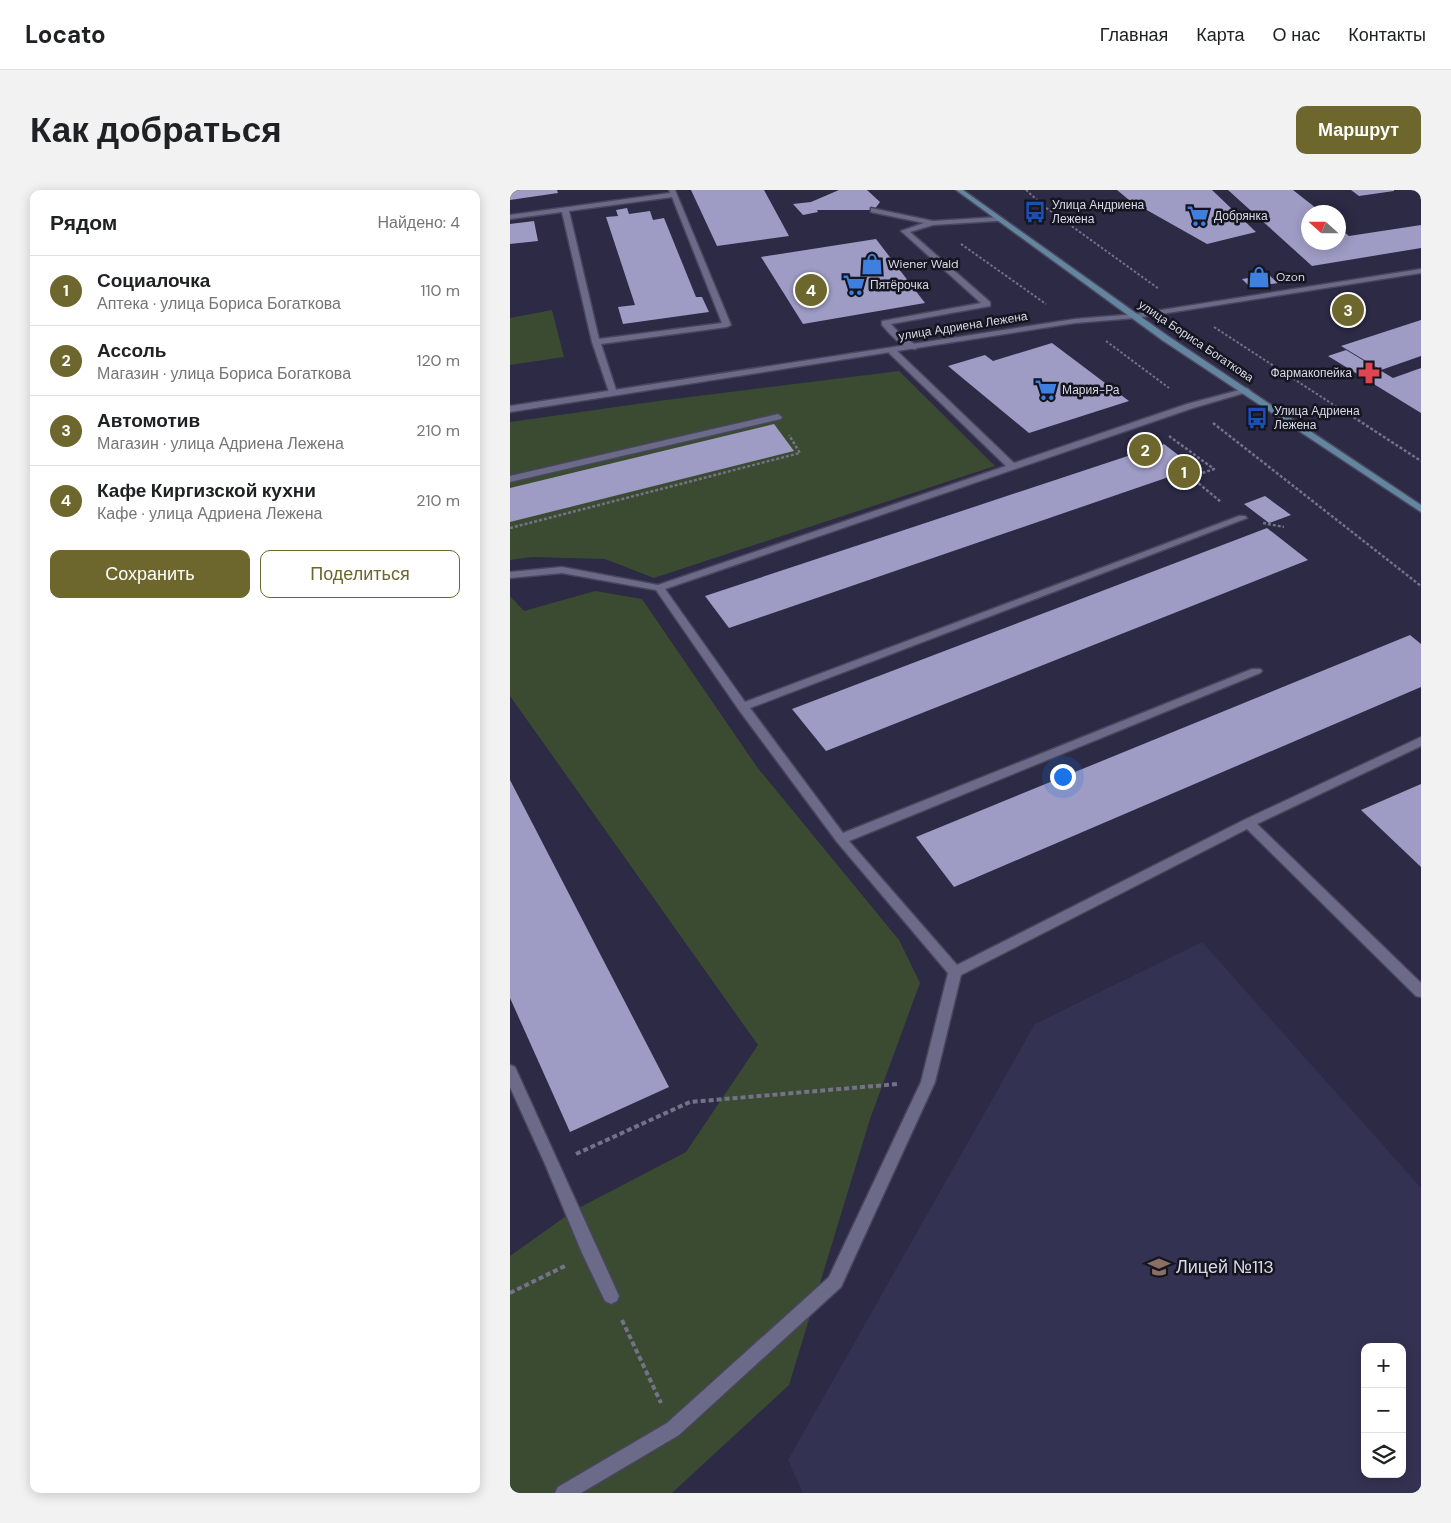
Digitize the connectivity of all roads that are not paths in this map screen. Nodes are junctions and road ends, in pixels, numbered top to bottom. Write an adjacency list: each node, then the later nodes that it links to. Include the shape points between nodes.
1 (959, 190): 6 (main road, улица Бориса Богаткова)
2 (673, 192): 3 (street); 10 (street, via 727,325)
3 (565, 209): 5 (street); 10 (street)
4 (874, 210): 7 (street)
5 (510, 217)
6 (996, 219): 7 (street); 9 (main road, улица Бориса Богаткова)
7 (933, 223): 11 (street, via 905,231 987,304 885,323)
8 (1421, 271): 9 (street, улица Адриена Лежена)
9 (1136, 316): 11 (street, улица Адриена Лежена, via 1075,321); 13 (main road, улица Бориса Богаткова)
10 (596, 342): 14 (street)
11 (913, 347): 12 (street, улица Адриена Лежена)
12 (892, 351): 14 (street, улица Адриена Лежена); 17 (street)
13 (1246, 391): 17 (street, via 1190,406); 19 (main road, улица Бориса Богаткова)
14 (613, 393): 15 (street, улица Адриена Лежена)
15 (510, 409)
16 (778, 417): 18 (street)
17 (1012, 467): 22 (street)
18 (510, 479)
19 (1421, 508)
20 (1242, 518): 24 (street)
21 (510, 575): 22 (street, via 562,570)
22 (659, 588): 24 (street)
23 (1256, 671): 27 (street)
24 (743, 706): 27 (street)
25 (1421, 740): 26 (street)
26 (1248, 824): 28 (street); 29 (street)
27 (841, 839): 28 (street)
28 (955, 972): 32 (street, via 928,1082 835,1282 673,1428)
29 (1421, 992)
30 (510, 1071): 31 (street)
31 (611, 1296)
32 (564, 1493)

